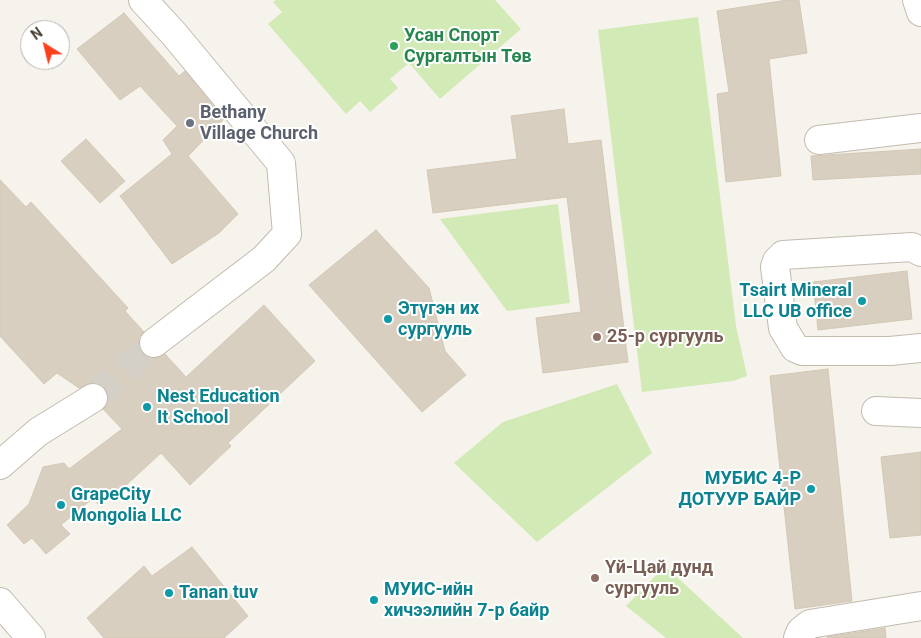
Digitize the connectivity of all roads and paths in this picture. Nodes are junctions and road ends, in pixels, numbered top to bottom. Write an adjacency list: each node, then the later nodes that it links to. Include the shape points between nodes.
1 (143, 0): 7 (street, via 281,163 287,234 264,259)
2 (917, 0): 3 (street)
3 (921, 12)
4 (921, 128): 5 (street)
5 (819, 140)
6 (921, 252): 8 (street, via 912,247 783,256 777,260 776,267 783,328 795,348 802,351 890,351)
7 (154, 343)
8 (921, 348)
9 (93, 398): 12 (street, via 38,432)
10 (876, 411): 11 (street)
11 (921, 413)
12 (0, 465)
13 (0, 602): 15 (street)
14 (921, 606): 16 (street, via 810,624)
15 (31, 638)
16 (798, 638)

